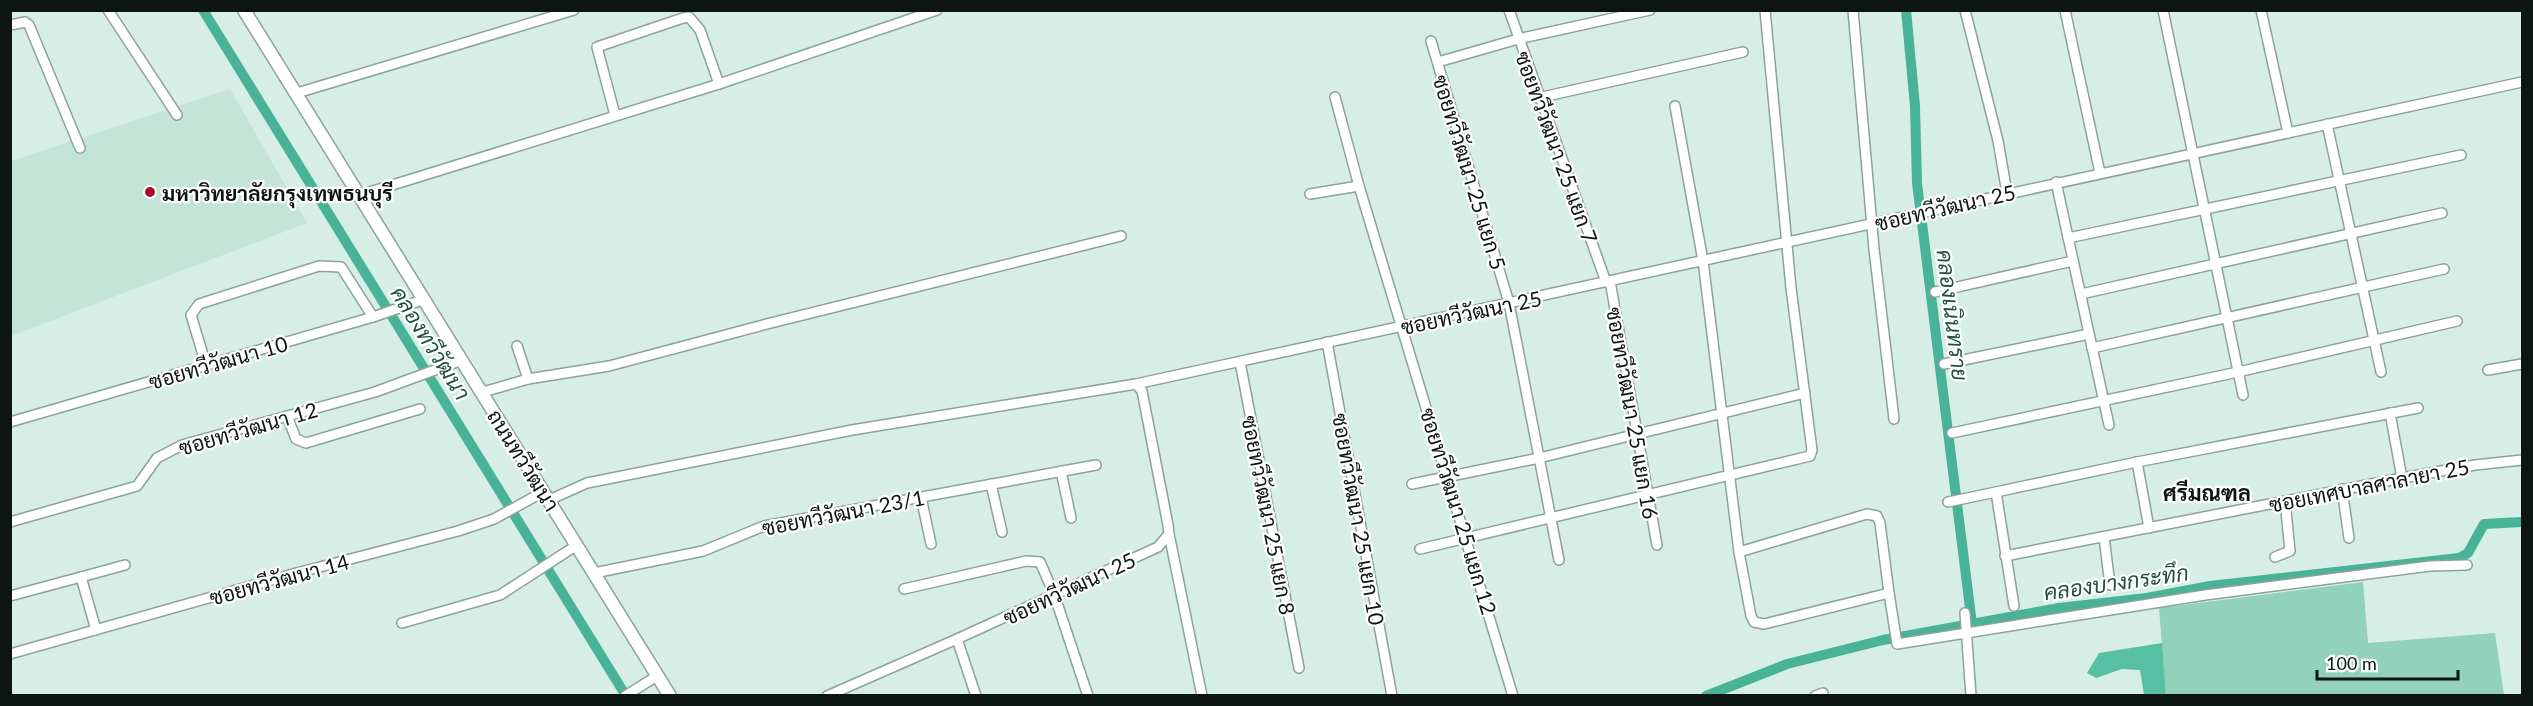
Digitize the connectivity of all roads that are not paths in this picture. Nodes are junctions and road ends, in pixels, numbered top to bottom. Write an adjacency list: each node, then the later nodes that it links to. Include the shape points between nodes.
1 (108, 10): 25 (street)
2 (244, 10): 21 (main road, ถนนทวีวัฒนา)
3 (574, 10): 21 (street)
4 (937, 10): 20 (street)
5 (1509, 10): 15 (street, ซอยทวีวัฒนา 25 แยก 7)
6 (1650, 10): 15 (street)
7 (1765, 10): 45 (street)
8 (1853, 10): 41 (street)
9 (1965, 10): 36 (street)
10 (2065, 10): 32 (street)
11 (2163, 10): 30 (street)
12 (2261, 10): 28 (street)
13 (677, 15): 20 (street, via 695,21); 26 (street, via 597,47)
14 (10, 25): 29 (street, via 29,25)
15 (1518, 39): 18 (street); 23 (street, ซอยทวีวัฒนา 25 แยก 7)
16 (1431, 41): 18 (street, ซอยทวีวัฒนา 25 แยก 5)
17 (1743, 52): 23 (street)
18 (1438, 62): 55 (street, ซอยทวีวัฒนา 25 แยก 5)
19 (2523, 82): 27 (street, ซอยทวีวัฒนา 25)
20 (719, 84): 26 (street)
21 (297, 93): 37 (main road, ถนนทวีวัฒนา)
22 (1335, 97): 35 (street, ซอยทวีวัฒนา 25 แยก 12)
23 (1538, 98): 50 (street, ซอยทวีวัฒนา 25 แยก 7)
24 (1675, 106): 46 (street)
25 (177, 115)
26 (615, 115): 37 (street)
27 (2327, 124): 28 (street, ซอยทวีวัฒนา 25); 33 (street)
28 (2288, 133): 30 (street, ซอยทวีวัฒนา 25)
29 (80, 148)
30 (2193, 153): 32 (street, ซอยทวีวัฒนา 25); 39 (street)
31 (2461, 155): 33 (street)
32 (2100, 173): 34 (street, ซอยทวีวัฒนา 25)
33 (2340, 181): 39 (street); 42 (street)
34 (2056, 182): 36 (street, ซอยทวีวัฒนา 25); 44 (street)
35 (1359, 186): 38 (street); 59 (street, ซอยทวีวัฒนา 25 แยก 12)
36 (2007, 193): 41 (street, ซอยทวีวัฒนา 25)
37 (360, 195): 54 (main road, ถนนทวีวัฒนา)
38 (1310, 195)
39 (2204, 209): 44 (street); 48 (street)
40 (2442, 213): 42 (street)
41 (1873, 224): 45 (street, ซอยทวีวัฒนา 25); 84 (street)
42 (2351, 233): 48 (street); 51 (street)
43 (1121, 236): 73 (street, via 609,366)
44 (2068, 238): 47 (street)
45 (1787, 243): 46 (street, ซอยทวีวัฒนา 25); 76 (street)
46 (1703, 261): 50 (street, ซอยทวีวัฒนา 25); 81 (street)
47 (2073, 261): 52 (street); 53 (street)
48 (2216, 264): 53 (street); 57 (street)
49 (2444, 269): 51 (street)
50 (1608, 282): 55 (street, ซอยทวีวัฒนา 25); 87 (street, ซอยทวีวัฒนา 25 แยก 16)
51 (2363, 287): 57 (street); 61 (street)
52 (1935, 291)
53 (2080, 294): 60 (street)
54 (425, 299): 56 (street, ซอยทวีวัฒนา 10); 65 (main road, ถนนทวีวัฒนา)
55 (1509, 303): 59 (street, ซอยทวีวัฒนา 25); 89 (street, ซอยทวีวัฒนา 25 แยก 5)
56 (375, 317): 69 (street, ซอยทวีวัฒนา 10); 69 (street, via 341,267 319,266 199,304 191,315)
57 (2227, 318): 64 (street); 71 (street)
58 (2457, 321): 61 (street)
59 (1403, 326): 62 (street, ซอยทวีวัฒนา 25); 95 (street, ซอยทวีวัฒนา 25 แยก 12)
60 (2089, 334): 64 (street); 67 (street)
61 (2374, 340): 71 (street); 72 (street)
62 (1326, 342): 66 (street, ซอยทวีวัฒนา 25); 147 (street, ซอยทวีวัฒนา 25 แยก 10)
63 (517, 346): 73 (street)
64 (2092, 348): 78 (street)
65 (462, 360): 75 (main road, ถนนทวีวัฒนา); 83 (street, ซอยทวีวัฒนา 12, via 375,392)
66 (1240, 362): 74 (street, ซอยทวีวัฒนา 25); 139 (street, ซอยทวีวัฒนา 25 แยก 8)
67 (1944, 364)
68 (2523, 364): 70 (street)
69 (206, 365): 85 (street, ซอยทวีวัฒนา 10)
70 (2488, 370)
71 (2238, 372): 77 (street); 78 (street)
72 (2381, 372)
73 (528, 379): 75 (street)
74 (1136, 384): 102 (street, ซอยทวีวัฒนา 25, via 852,430 586,483); 111 (street, via 1142,391)
75 (483, 392): 102 (main road, ถนนทวีวัฒนา)
76 (1804, 393): 81 (street); 94 (street, via 1810,456)
77 (2243, 395)
78 (2104, 401): 86 (street); 88 (street)
79 (2418, 408): 82 (street)
80 (420, 410): 83 (street, via 306,443 296,438)
81 (1720, 412): 87 (street); 94 (street)
82 (2390, 413): 91 (street); 96 (street)
83 (287, 416): 108 (street, ซอยทวีวัฒนา 12, via 167,452 149,467 137,486)
84 (1894, 419)
85 (10, 422)
86 (2109, 425)
87 (1636, 432): 89 (street); 101 (street, ซอยทวีวัฒนา 25 แยก 16)
88 (1952, 433)
89 (1539, 458): 95 (street); 107 (street, ซอยทวีวัฒนา 25 แยก 5)
90 (2523, 460): 96 (street, ซอยเทศบาลศาลายา 25)
91 (2137, 462): 100 (street); 109 (street)
92 (1096, 465): 93 (street, ซอยทวีวัฒนา 23/1)
93 (1061, 471): 97 (street, ซอยทวีวัฒนา 23/1); 106 (street)
94 (1729, 476): 101 (street); 119 (street)
95 (1449, 477): 98 (street); 113 (street, ซอยทวีวัฒนา 25 แยก 12)
96 (2402, 478): 99 (street, ซอยเทศบาลศาลายา 25)
97 (991, 484): 103 (street, ซอยทวีวัฒนา 23/1); 110 (street)
98 (1412, 484)
99 (2342, 489): 105 (street, ซอยเทศบาลศาลายา 25); 114 (street)
100 (1996, 492): 104 (street); 120 (street)
101 (1648, 495): 107 (street); 117 (street, ซอยทวีวัฒนา 25 แยก 16)
102 (546, 496): 116 (main road, ถนนทวีวัฒนา); 135 (street, ซอยทวีวัฒนา 14, via 458,531)
103 (921, 496): 115 (street); 125 (street, ซอยทวีวัฒนา 23/1, via 764,526 703,551)
104 (1952, 501)
105 (2285, 501): 109 (street, ซอยเทศบาลศาลายา 25); 121 (street, via 2290,550)
106 (1071, 518)
107 (1551, 519): 113 (street); 122 (street, ซอยทวีวัฒนา 25 แยก 5)
108 (10, 522)
109 (2149, 528): 112 (street, ซอยเทศบาลศาลายา 25)
110 (1002, 532)
111 (1169, 534): 130 (street, ซอยทวีวัฒนา 25, via 1158,547); 146 (street)
112 (2104, 537): 120 (street, ซอยเทศบาลศาลายา 25); 127 (street)
113 (1467, 538): 118 (street); 148 (street, ซอยทวีวัฒนา 25 แยก 12)
114 (2349, 538)
115 (931, 544)
116 (577, 545): 125 (main road, ถนนทวีวัฒนา); 134 (street, via 500,595)
117 (1657, 545)
118 (1420, 549)
119 (1739, 552): 129 (street, via 1751,616 1758,624); 129 (street, via 1868,514 1876,516)
120 (2005, 556): 132 (street)
121 (2275, 557)
122 (1558, 560)
123 (125, 565): 126 (street)
124 (2467, 565): 136 (street, via 2430,566 2247,589)
125 (594, 573): 140 (main road, ถนนทวีวัฒนา)
126 (81, 577): 131 (street); 135 (street)
127 (2110, 585)
128 (904, 589): 130 (street, via 1036,560)
129 (1889, 593): 136 (street, via 1897,644)
130 (1054, 594): 137 (street, ซอยทวีวัฒนา 25); 145 (street)
131 (10, 596)
132 (2014, 606)
133 (1965, 613): 136 (street)
134 (402, 623)
135 (96, 630): 138 (street, ซอยทวีวัฒนา 14)
136 (1966, 630): 149 (street)
137 (957, 639): 143 (street, ซอยทวีวัฒนา 25); 144 (street)
138 (10, 654)
139 (1299, 668)
140 (657, 676): 141 (street); 142 (main road, ถนนทวีวัฒนา)
141 (625, 696)
142 (670, 696)
143 (827, 696)
144 (976, 696)
145 (1088, 696)
146 (1202, 696)
147 (1392, 696)
148 (1513, 696)
149 (1971, 696)

